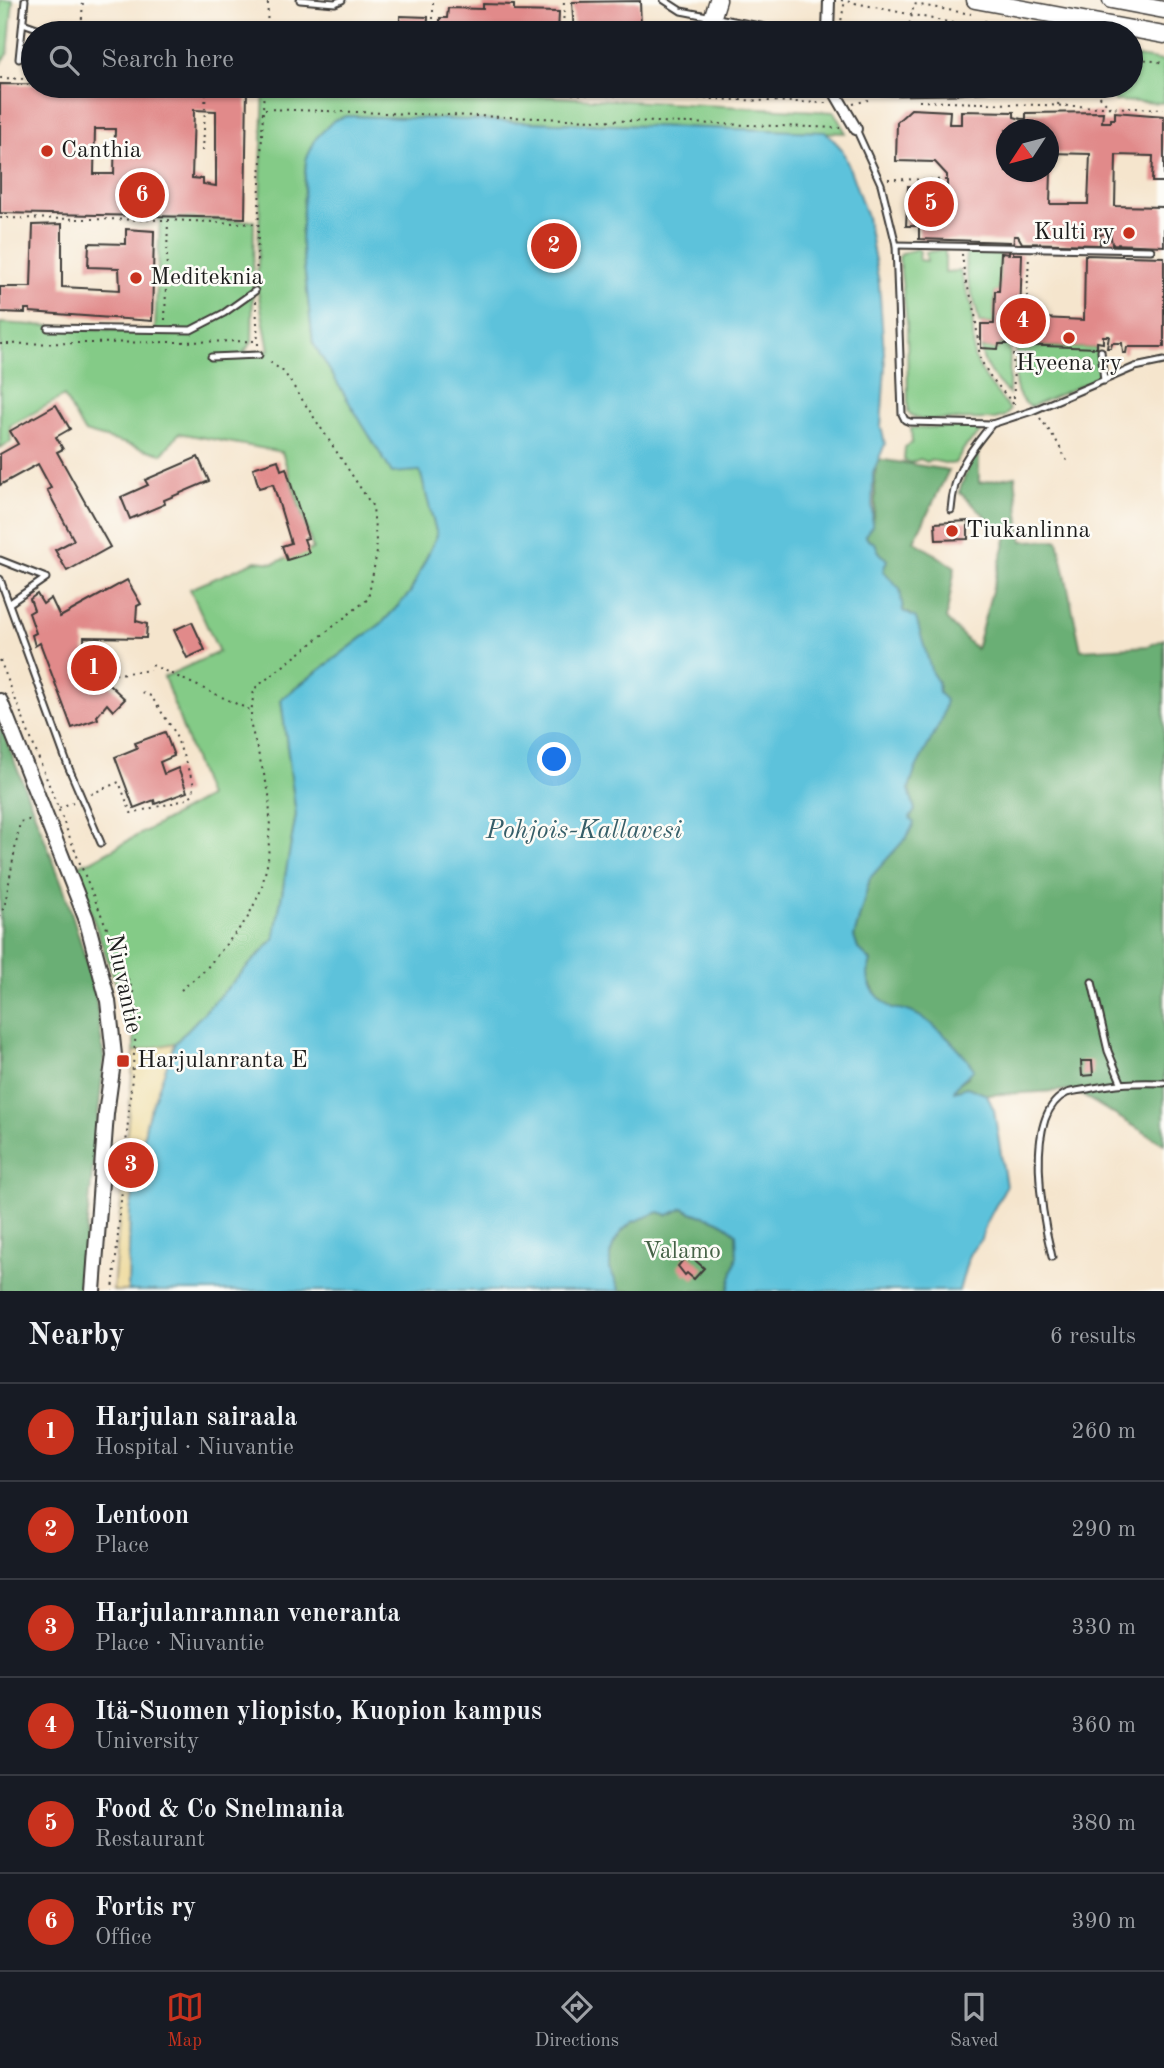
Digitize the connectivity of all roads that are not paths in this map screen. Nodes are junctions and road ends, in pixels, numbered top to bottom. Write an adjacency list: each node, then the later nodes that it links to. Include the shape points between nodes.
1 (25, 0): 11 (lane)
2 (300, 0): 3 (lane)
3 (342, 0)
4 (664, 0): 12 (lane)
5 (707, 0): 13 (main road)
6 (718, 0): 14 (main road)
7 (829, 0): 15 (street)
8 (1111, 0): 10 (main road)
9 (975, 7): 16 (main road)
10 (1164, 10)
11 (23, 21)
12 (701, 21)
13 (711, 21)
14 (713, 21)
15 (828, 21)
16 (1070, 21)
17 (1143, 32): 18 (main road)
18 (1164, 35)
19 (21, 41): 20 (lane)
20 (19, 59)
21 (838, 98): 22 (street)
22 (856, 128): 23 (lane, via 881,184)
23 (896, 246): 24 (lane); 32 (lane, via 905,421)
24 (1151, 250)
25 (255, 291): 26 (lane, via 191,330)
26 (48, 328)
27 (1101, 351): 31 (lane)
28 (259, 355): 29 (lane)
29 (211, 356)
30 (1164, 361): 31 (lane)
31 (1104, 380): 32 (lane)
32 (992, 424): 33 (lane, via 958,471)
33 (951, 510)
34 (0, 560): 36 (lane, via 46,578)
35 (0, 579): 36 (lane)
36 (10, 603): 38 (lane)
37 (0, 701): 43 (street, Niuvantie, via 86,918 112,1025 114,1055)
38 (101, 843)
39 (1092, 982): 40 (lane, via 1108,1051)
40 (1121, 1082): 41 (lane); 42 (lane, via 1066,1094 1050,1107 1041,1133 1041,1212)
41 (1164, 1083)
42 (1052, 1257)
43 (93, 1291)

